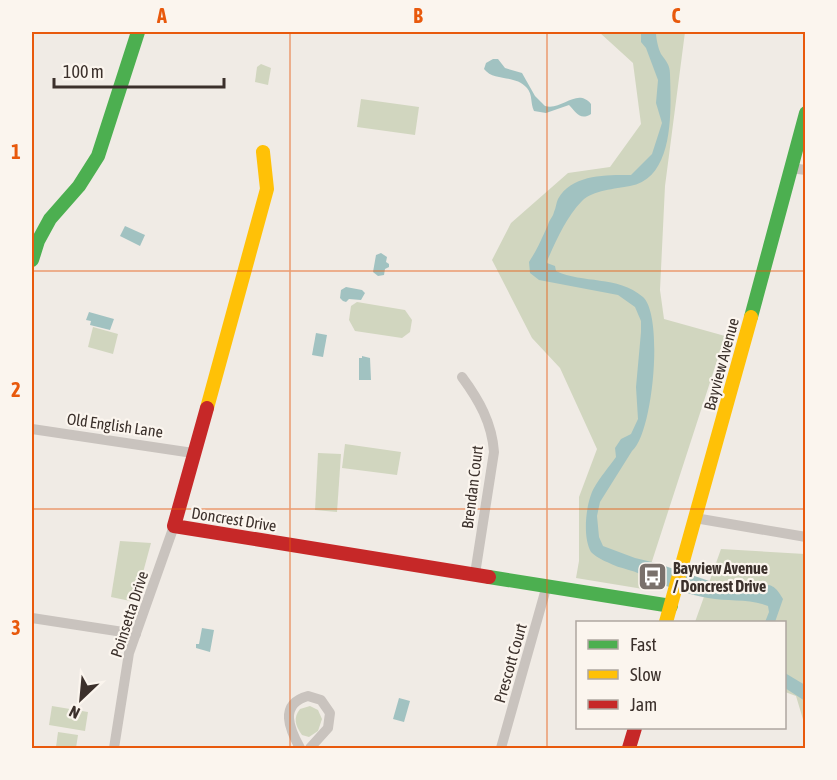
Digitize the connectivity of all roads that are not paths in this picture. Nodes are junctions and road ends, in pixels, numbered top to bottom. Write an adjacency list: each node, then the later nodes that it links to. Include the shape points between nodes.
1 (138, 32): 6 (street, via 98,156 79,186 50,219)
2 (806, 113): 4 (street, Bayview Avenue)
3 (263, 152): 9 (street, Doncrest Drive, via 267,189)
4 (790, 168): 5 (street); 10 (street, Bayview Avenue)
5 (806, 170)
6 (32, 260)
7 (462, 377): 13 (street, Brendan Court, via 490,423 494,452)
8 (32, 429): 9 (street, Old English Lane)
9 (193, 453): 11 (street, Doncrest Drive)
10 (695, 518): 12 (street); 15 (street, Bayview Avenue)
11 (174, 526): 13 (street, Doncrest Drive); 18 (street, Poinsetta Drive)
12 (806, 537)
13 (476, 574): 14 (street, Doncrest Drive)
14 (547, 585): 15 (street, Doncrest Drive); 23 (street, Prescott Court)
15 (672, 602): 17 (street, Bayview Avenue)
16 (32, 618): 18 (street)
17 (666, 621)
18 (136, 634): 20 (street, Poinsetta Drive, via 129,653)
19 (635, 729): 24 (street)
20 (114, 748)
21 (300, 748): 22 (street, via 291,733 289,716 296,702 308,696 321,700 330,713 328,728)
22 (310, 748)
23 (501, 748)
24 (628, 748)

